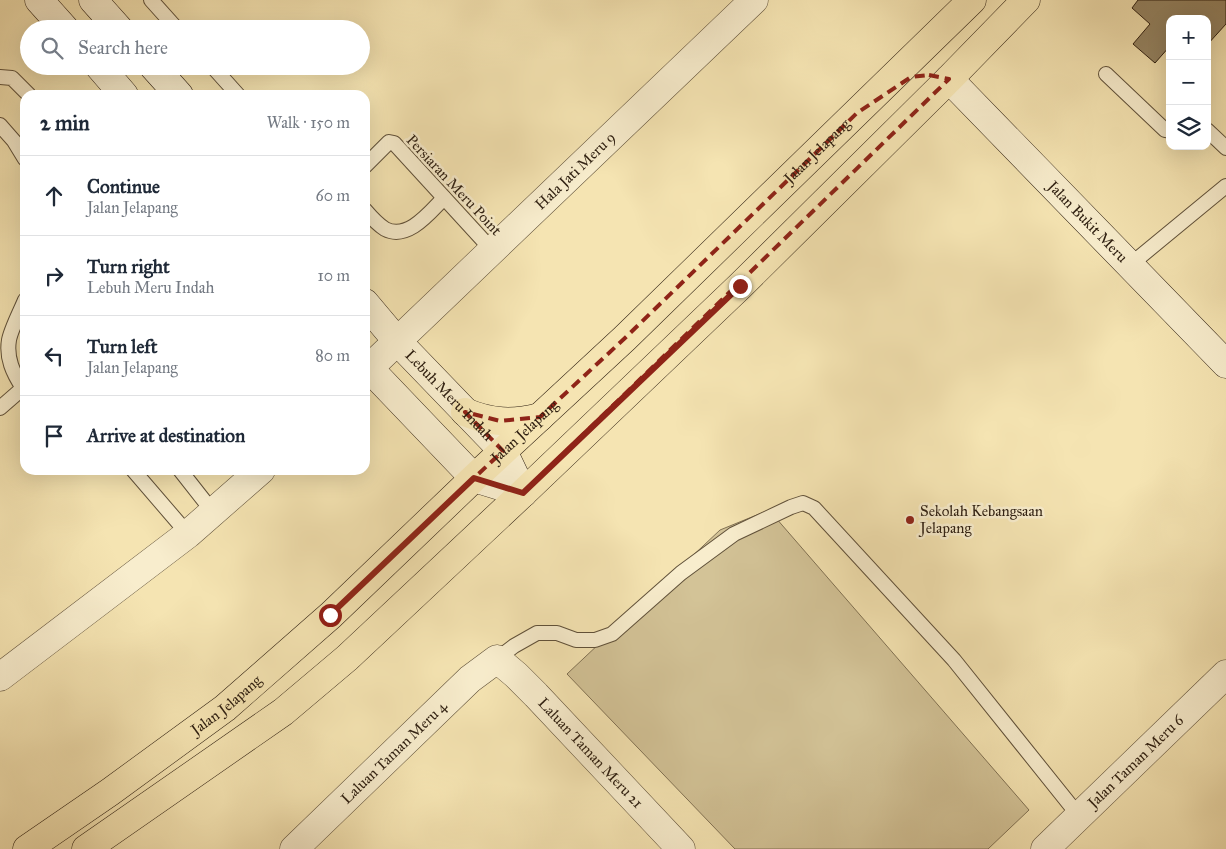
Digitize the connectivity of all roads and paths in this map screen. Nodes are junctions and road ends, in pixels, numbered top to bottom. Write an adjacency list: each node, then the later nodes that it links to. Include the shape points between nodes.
1 (39, 0): 7 (street)
2 (93, 0): 8 (street)
3 (151, 0): 9 (lane)
4 (754, 0): 30 (street, Hala Jati Meru 9)
5 (974, 0): 15 (main road, via 952,39); 20 (main road, Jalan Jelapang)
6 (1026, 0): 15 (main road)
7 (57, 20)
8 (111, 20)
9 (169, 20)
10 (1106, 74): 22 (lane)
11 (106, 75): 17 (street)
12 (161, 75): 18 (street)
13 (220, 75): 19 (lane)
14 (0, 77): 16 (lane, via 12,78)
15 (949, 79): 20 (main road, via 929,75 911,77 891,87); 31 (street, Jalan Bukit Meru); 48 (main road, via 740,286)
16 (25, 90)
17 (120, 90)
18 (175, 90)
19 (234, 90)
20 (857, 113): 42 (main road, Jalan Jelapang)
21 (0, 125): 25 (lane)
22 (1166, 130)
23 (1211, 134): 24 (lane)
24 (1226, 148)
25 (20, 151)
26 (370, 161): 28 (lane, Persiaran Meru Point, via 392,142)
27 (1226, 186): 31 (lane)
28 (444, 198): 29 (lane, via 418,224 397,232 385,229); 30 (lane, Persiaran Meru Point)
29 (370, 215)
30 (492, 250): 34 (street, Hala Jati Meru 9)
31 (1130, 265): 35 (street, Jalan Bukit Meru)
32 (370, 310): 34 (street, Lebuh Meru Indah)
33 (20, 322): 38 (lane, via 9,340 8,358)
34 (398, 341): 36 (street, Hala Jati Meru 9); 41 (street, Lebuh Meru Indah)
35 (1226, 364)
36 (370, 365)
37 (370, 372): 47 (street)
38 (20, 383)
39 (20, 392): 40 (lane)
40 (0, 408)
41 (465, 412): 42 (main road, via 500,421); 43 (street, Lebuh Meru Indah)
42 (540, 417): 43 (main road, Jalan Jelapang)
43 (503, 451): 47 (main road, Jalan Jelapang); 48 (street, Lebuh Meru Indah)
44 (137, 475): 50 (lane)
45 (184, 475): 49 (lane)
46 (255, 475): 49 (street)
47 (474, 478): 48 (street); 56 (main road, Jalan Jelapang, via 330,615 225,708)
48 (523, 493): 57 (main road, via 347,658 283,712)
49 (212, 512): 50 (street)
50 (188, 534): 53 (street)
51 (497, 659): 54 (lane, via 537,633 557,633 576,640 595,640 612,634 681,573 734,534 803,503 814,508 954,660); 55 (street, Laluan Taman Meru 21, via 536,695); 58 (street, Laluan Taman Meru 4, via 470,679)
52 (1226, 674): 54 (street, Jalan Taman Meru 6)
53 (0, 677)
54 (1079, 816): 59 (street, Jalan Taman Meru 6)
55 (675, 847)
56 (27, 849)
57 (86, 849)
58 (294, 849)
59 (1045, 849)

